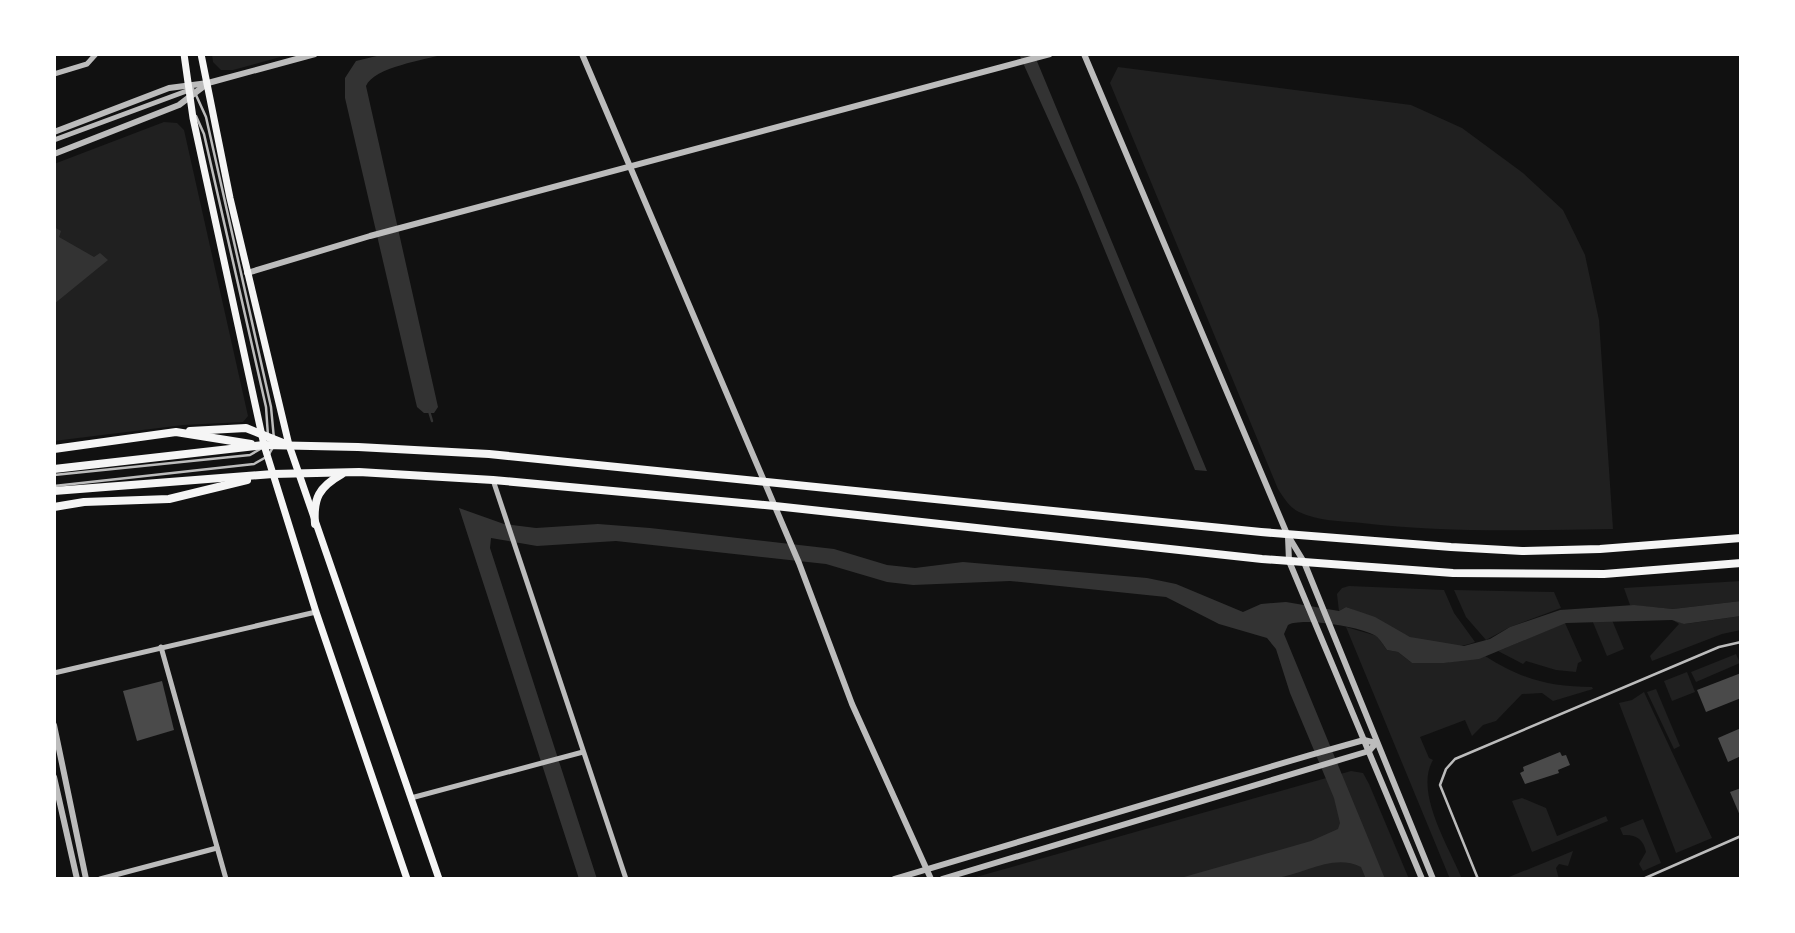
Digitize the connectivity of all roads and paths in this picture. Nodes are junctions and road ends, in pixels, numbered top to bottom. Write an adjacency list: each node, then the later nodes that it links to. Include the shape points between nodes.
1 (96, 54): 8 (street, via 87,64)
2 (184, 54): 10 (main road)
3 (201, 54): 9 (main road)
4 (315, 54): 9 (street)
5 (582, 54): 16 (street)
6 (1084, 54): 34 (street)
7 (1047, 55): 16 (street)
8 (54, 74)
9 (208, 83): 10 (street); 10 (street); 17 (main road)
10 (191, 92): 11 (street); 12 (main road); 13 (street, via 163,90); 14 (street); 19 (lane, via 206,117)
11 (168, 109): 12 (lane); 15 (street)
12 (192, 111): 19 (main road)
13 (54, 132)
14 (54, 140)
15 (54, 154)
16 (630, 167): 17 (street); 29 (street)
17 (247, 273): 20 (main road)
18 (176, 432): 19 (main road); 19 (main road, via 246,428); 21 (main road)
19 (269, 438): 20 (main road); 22 (main road); 23 (main road); 27 (lane, via 250,455)
20 (289, 445): 26 (main road); 29 (main road, via 489,454)
21 (54, 449)
22 (268, 456): 25 (main road); 30 (lane, via 254,464)
23 (54, 469)
24 (343, 473): 26 (main road); 28 (main road); 33 (main road, via 318,492 313,505)
25 (274, 474): 26 (main road); 30 (main road); 32 (main road, via 169,499); 39 (main road)
26 (298, 474): 33 (main road)
27 (54, 475)
28 (493, 480): 31 (main road); 47 (street)
29 (764, 481): 31 (street); 34 (main road)
30 (54, 489)
31 (775, 506): 36 (main road); 52 (street, via 852,704)
32 (54, 507)
33 (315, 524): 49 (main road)
34 (1287, 534): 35 (main road, via 1522,551); 36 (street); 37 (street)
35 (1741, 538)
36 (1289, 561): 37 (main road); 44 (street)
37 (1304, 562): 38 (main road, via 1522,575); 45 (street)
38 (1741, 563)
39 (316, 612): 41 (street); 57 (main road)
40 (1741, 642): 65 (lane, via 1719,647 1455,759 1440,785)
41 (161, 647): 42 (street); 51 (street)
42 (54, 673)
43 (54, 725): 54 (street)
44 (1364, 740): 45 (street); 46 (street); 52 (street)
45 (1376, 743): 46 (street); 64 (street)
46 (1369, 751): 62 (street); 63 (street)
47 (583, 752): 49 (street); 59 (street)
48 (54, 777): 53 (street)
49 (411, 798): 58 (main road)
50 (1741, 836): 66 (lane)
51 (218, 848): 55 (street); 56 (street)
52 (927, 869): 60 (street); 61 (street)
53 (77, 879)
54 (86, 879)
55 (100, 879)
56 (226, 879)
57 (407, 879)
58 (439, 879)
59 (626, 879)
60 (894, 879)
61 (931, 879)
62 (942, 879)
63 (1422, 879)
64 (1433, 879)
65 (1478, 879)
66 (1643, 879)

